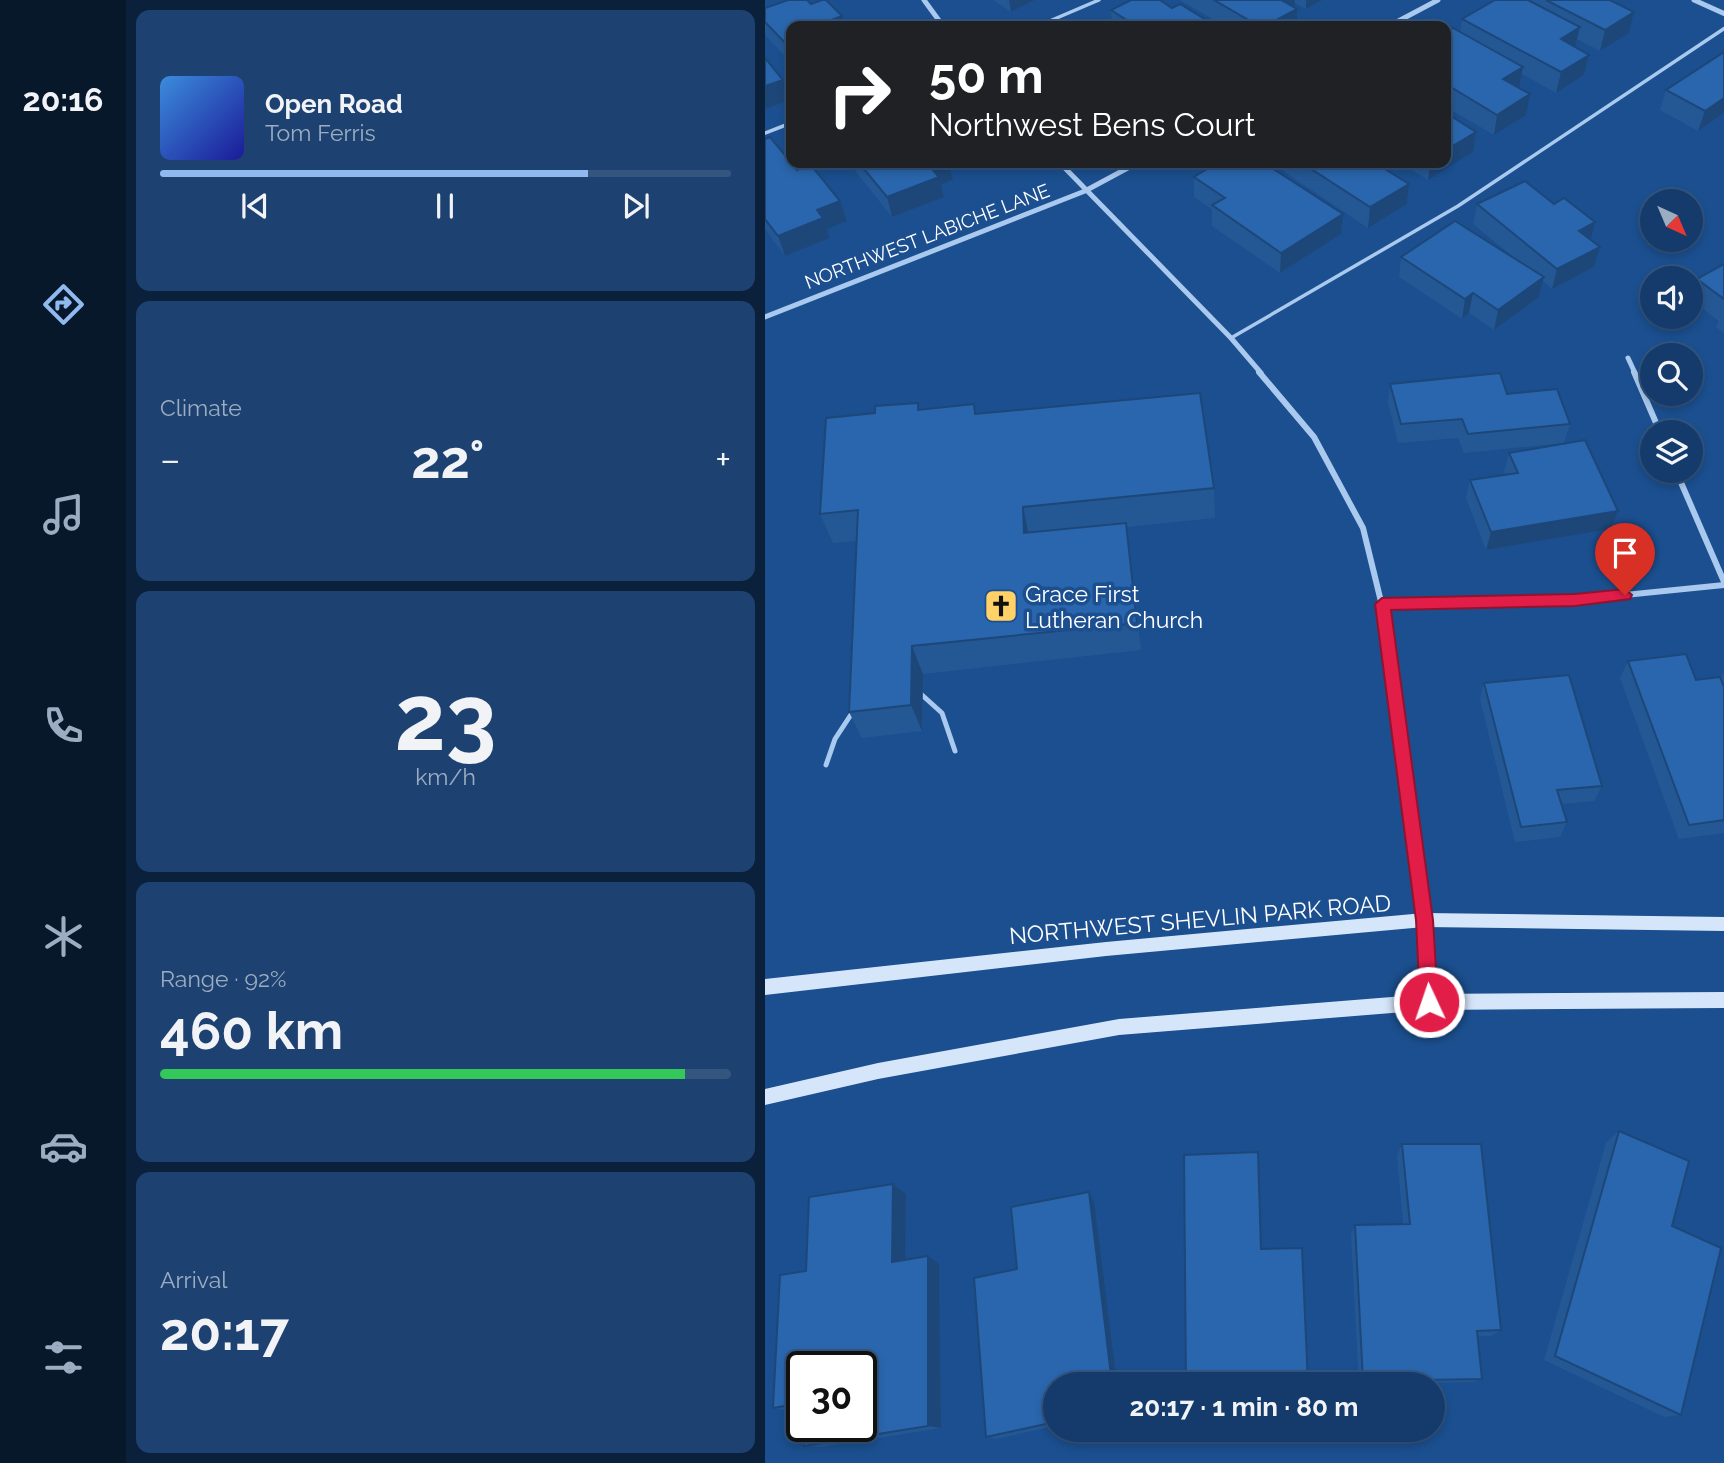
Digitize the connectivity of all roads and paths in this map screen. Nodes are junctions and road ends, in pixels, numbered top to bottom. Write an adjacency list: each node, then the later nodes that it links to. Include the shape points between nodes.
1 (924, 0): 6 (street)
2 (1099, 0): 7 (lane)
3 (1438, 0): 8 (street)
4 (1694, 0): 5 (street)
5 (1724, 14)
6 (939, 21)
7 (1051, 21)
8 (1398, 21)
9 (1724, 28): 16 (lane, via 1458,206)
10 (786, 125): 11 (lane)
11 (765, 133)
12 (1064, 168): 14 (street)
13 (1128, 168): 14 (street, NORTHWEST LABICHE LANE)
14 (1085, 191): 15 (street, NORTHWEST LABICHE LANE); 16 (street)
15 (765, 317)
16 (1231, 338): 21 (street, via 1314,437 1363,528)
17 (1628, 358): 18 (street)
18 (1655, 420)
19 (1681, 483): 20 (street)
20 (1724, 585): 21 (street, via 1575,600)
21 (1382, 604): 26 (street)
22 (922, 695): 24 (lane, via 942,712)
23 (863, 700): 25 (lane, via 847,717)
24 (955, 751)
25 (826, 765)
26 (1424, 920): 27 (main road, NORTHWEST SHEVLIN PARK ROAD); 28 (main road, NORTHWEST SHEVLIN PARK ROAD); 30 (street)
27 (1724, 924)
28 (765, 987)
29 (1724, 1000): 30 (main road)
30 (1429, 1002): 31 (main road, via 1119,1027 878,1071)
31 (765, 1097)

